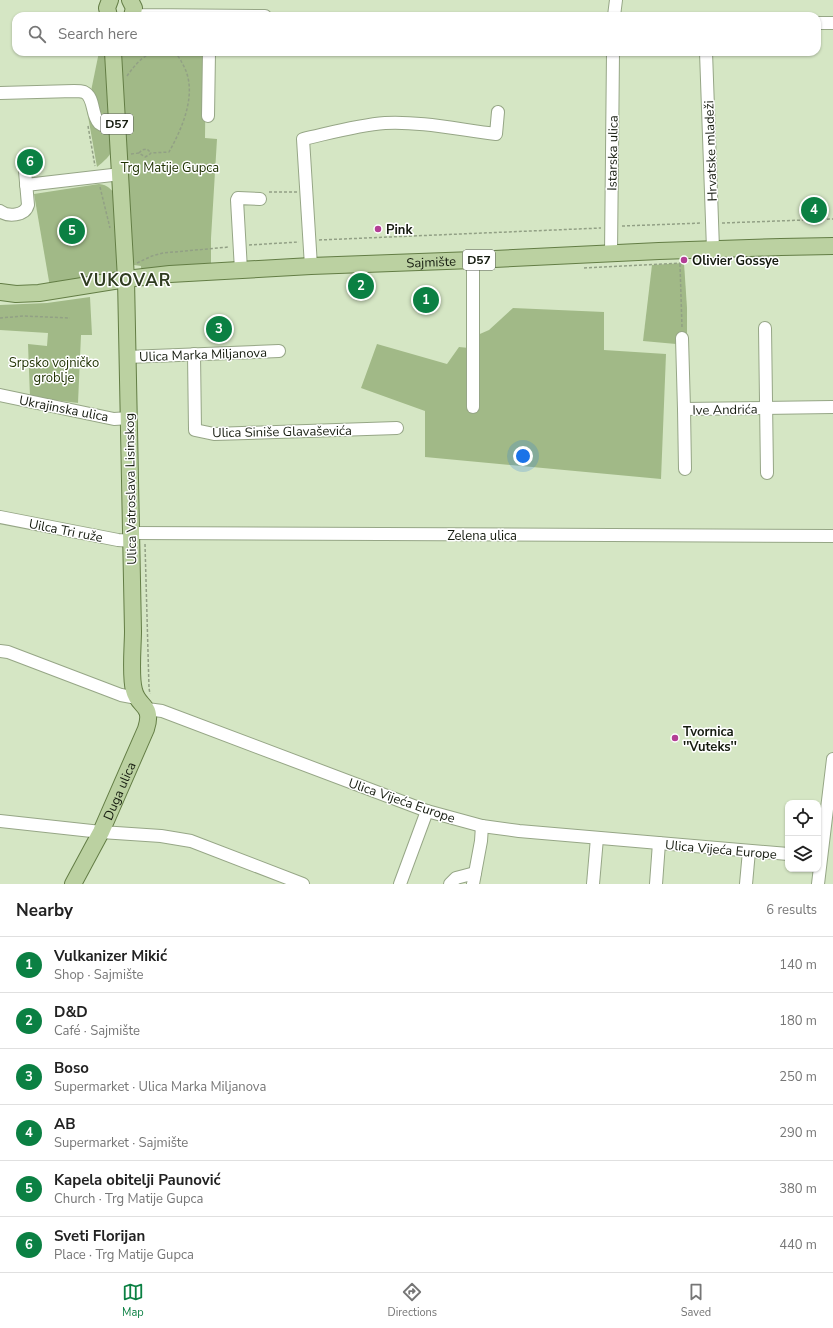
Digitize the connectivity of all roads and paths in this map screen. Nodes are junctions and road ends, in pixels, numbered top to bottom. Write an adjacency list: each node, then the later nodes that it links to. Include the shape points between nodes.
1 (616, 0): 2 (street)
2 (614, 12)
3 (821, 23): 4 (street)
4 (833, 23)
5 (113, 56): 15 (main road, D57)
6 (147, 56): 11 (path, via 133,67)
7 (177, 56): 16 (path, via 186,69 189,85 186,117 169,152)
8 (209, 56): 14 (street)
9 (613, 56): 29 (street, Istarska ulica)
10 (706, 56): 28 (street, Hrvatske mladeži)
11 (127, 77)
12 (0, 93): 15 (street, via 84,92 89,96 95,117 100,124)
13 (498, 112): 23 (street, via 496,134 415,123 386,123 303,138)
14 (208, 116)
15 (117, 129): 20 (main road, D57)
16 (151, 153): 18 (path, via 145,157); 18 (path, via 147,149)
17 (129, 154): 18 (path)
18 (139, 154)
19 (25, 171): 22 (street)
20 (121, 174): 21 (street); 24 (main road, D57)
21 (99, 177): 22 (street); 24 (street)
22 (26, 185): 26 (street, via 27,209 16,214 4,214)
23 (307, 192): 25 (path, via 260,192); 30 (street)
24 (122, 196): 39 (main road, D57)
25 (260, 199): 31 (street, via 237,200)
26 (0, 211)
27 (833, 219): 28 (path)
28 (712, 223): 29 (path); 33 (street, Hrvatske mladeži)
29 (611, 227): 30 (path); 34 (street, Istarska ulica)
30 (310, 241): 31 (path); 37 (street)
31 (240, 246): 38 (street); 39 (path, via 163,253 140,262)
32 (833, 246): 33 (main road, Sajmište / D57)
33 (713, 249): 34 (main road, Sajmište / D57)
34 (611, 254): 35 (main road, Sajmište / D57)
35 (473, 260): 37 (main road, Sajmište / D57); 49 (street)
36 (680, 264): 44 (path)
37 (311, 266): 38 (main road, Sajmište / D57)
38 (241, 270): 39 (main road, Sajmište / D57, via 170,274)
39 (126, 272): 40 (main road, Sajmište, via 40,293); 47 (main road, Ulica Vatroslava Lisinskog)
40 (0, 292)
41 (0, 318): 42 (path)
42 (70, 318)
43 (765, 328): 51 (street, Ive Andrića)
44 (682, 338): 52 (street, Ive Andrića)
45 (279, 351): 46 (street, Ulica Marka Miljanova)
46 (194, 354): 47 (street, Ulica Marka Miljanova); 54 (street, Ulica Siniše Glavaševića, via 195,430 214,434)
47 (127, 357): 53 (main road, Ulica Vatroslava Lisinskog)
48 (0, 395): 53 (street, Ukrajinska ulica, via 114,419)
49 (473, 407)
50 (833, 407): 51 (street, Ive Andrića)
51 (766, 408): 52 (street, Ive Andrića); 56 (street, Ive Andrića)
52 (684, 409): 55 (street, Ive Andrića)
53 (129, 418): 59 (main road, Ulica Vatroslava Lisinskog)
54 (396, 428)
55 (685, 470)
56 (767, 473)
57 (0, 517): 59 (street, Uilca Tri ruže, via 118,540)
58 (833, 536): 59 (street, Zelena ulica)
59 (132, 537): 61 (main road, Ulica Vatroslava Lisinskog, via 132,682)
60 (0, 651): 61 (street, Ulica Vijeća Europe)
61 (142, 704): 63 (street, Ulica Vijeća Europe); 66 (main road, Duga ulica, via 149,715 146,729)
62 (833, 758): 71 (street)
63 (427, 811): 65 (street, Ulica Vijeća Europe); 75 (street)
64 (0, 821): 66 (street)
65 (482, 826): 67 (street, Ulica Vijeća Europe); 72 (street)
66 (101, 832): 73 (main road, Duga ulica); 74 (street, via 191,841)
67 (597, 838): 68 (street, Ulica Vijeća Europe); 77 (street)
68 (659, 843): 69 (street, Ulica Vijeća Europe); 78 (street)
69 (749, 851): 70 (street, Ulica Vijeća Europe); 79 (street)
70 (785, 854)
71 (824, 858): 80 (street)
72 (474, 878): 76 (street, via 456,878)
73 (72, 884)
74 (303, 884)
75 (400, 884)
76 (450, 884)
77 (594, 884)
78 (656, 884)
79 (746, 884)
80 (818, 884)

